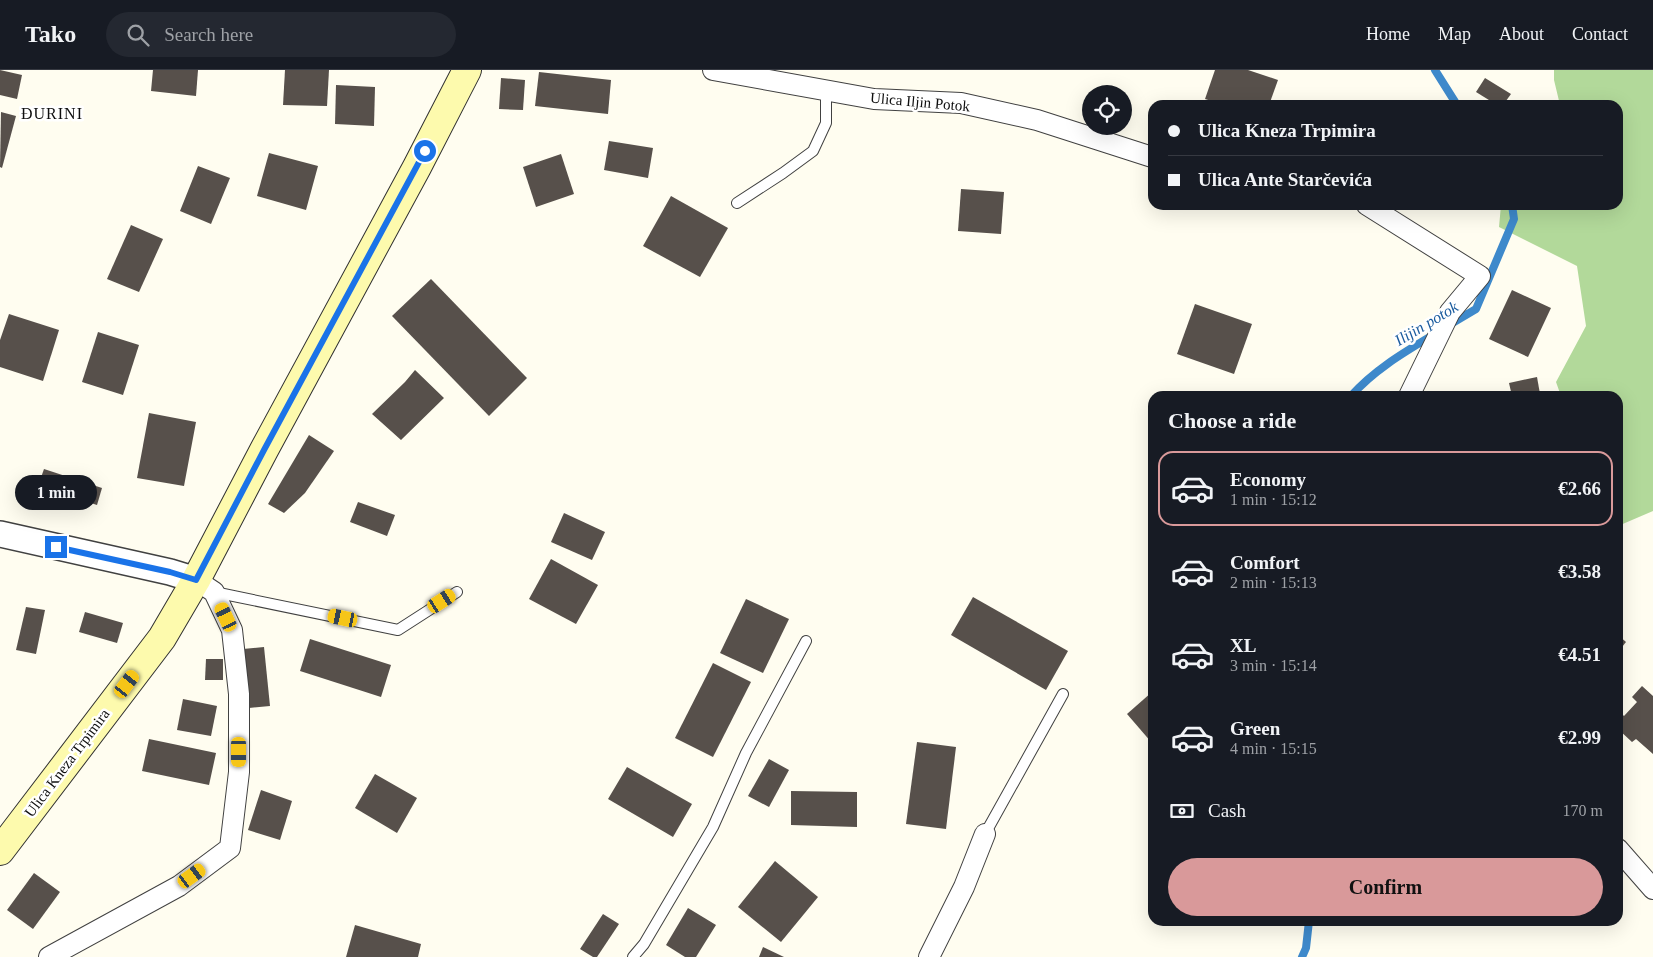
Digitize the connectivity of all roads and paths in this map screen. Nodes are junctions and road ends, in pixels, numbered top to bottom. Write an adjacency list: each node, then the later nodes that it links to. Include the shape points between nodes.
1 (467, 70): 9 (main road, Ulica Kneza Trpimira, via 264,450)
2 (713, 70): 3 (street, Ulica Iljin Potok)
3 (826, 90): 4 (street, Ulica Iljin Potok, via 874,99 961,103 1037,120); 5 (lane, via 826,123 812,151)
4 (1148, 156)
5 (737, 203)
6 (1375, 210): 7 (street, via 1480,276 1450,312)
7 (1411, 391)
8 (0, 534): 9 (street, via 170,572)
9 (205, 586): 10 (lane, via 398,630); 14 (main road, Ulica Kneza Trpimira); 17 (street, via 232,630 239,694 239,772 230,848 179,886)
10 (457, 592)
11 (806, 641): 18 (lane, via 746,753 713,826 644,944)
12 (1062, 694): 13 (lane)
13 (985, 834): 19 (street, via 964,887)
14 (0, 851)
15 (1623, 855): 16 (street)
16 (1653, 889)
17 (49, 957)
18 (633, 957)
19 (929, 957)

